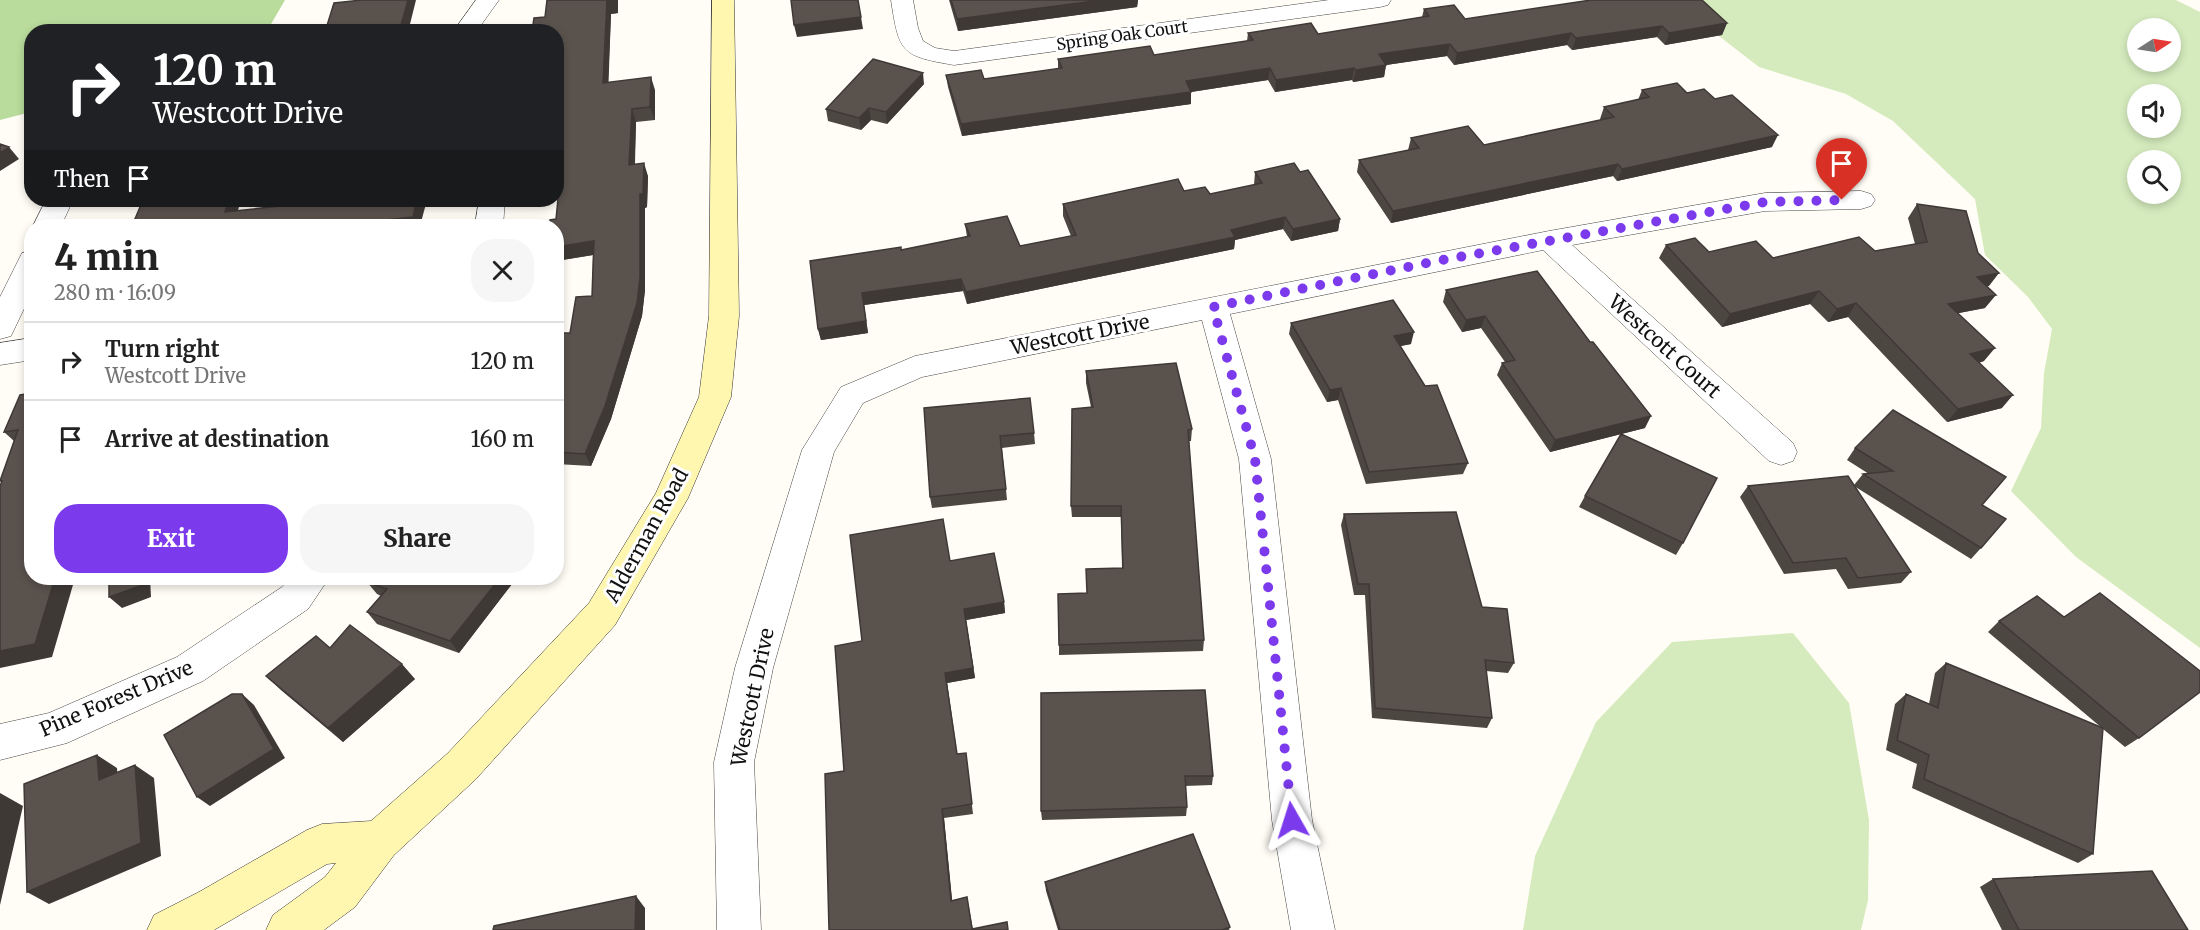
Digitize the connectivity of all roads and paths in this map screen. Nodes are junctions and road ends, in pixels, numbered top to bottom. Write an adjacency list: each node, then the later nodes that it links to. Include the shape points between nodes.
1 (488, 0): 5 (street)
2 (723, 0): 16 (street, Alderman Road, via 724,316 715,397 671,498 602,614 462,766)
3 (902, 0): 4 (street, Spring Oak Court, via 912,43 919,50 954,58)
4 (1380, 0)
5 (470, 24)
6 (1861, 200): 7 (street, Westcott Drive, via 1765,202)
7 (1549, 240): 9 (street, Westcott Drive); 13 (street, Westcott Court)
8 (24, 277): 10 (street)
9 (1213, 307): 19 (street, Westcott Drive, via 915,367 852,395 818,450 754,668 734,762); 20 (street, via 1255,459 1292,820)
10 (0, 328)
11 (24, 350): 12 (street)
12 (0, 354)
13 (1781, 452)
14 (305, 585): 15 (street, Pine Forest Drive, via 295,598 190,669 53,730)
15 (0, 742)
16 (379, 841): 17 (street, via 322,844); 18 (street, Alderman Road, via 340,892)
17 (170, 930)
18 (288, 930)
19 (739, 930)
20 (1313, 930)

